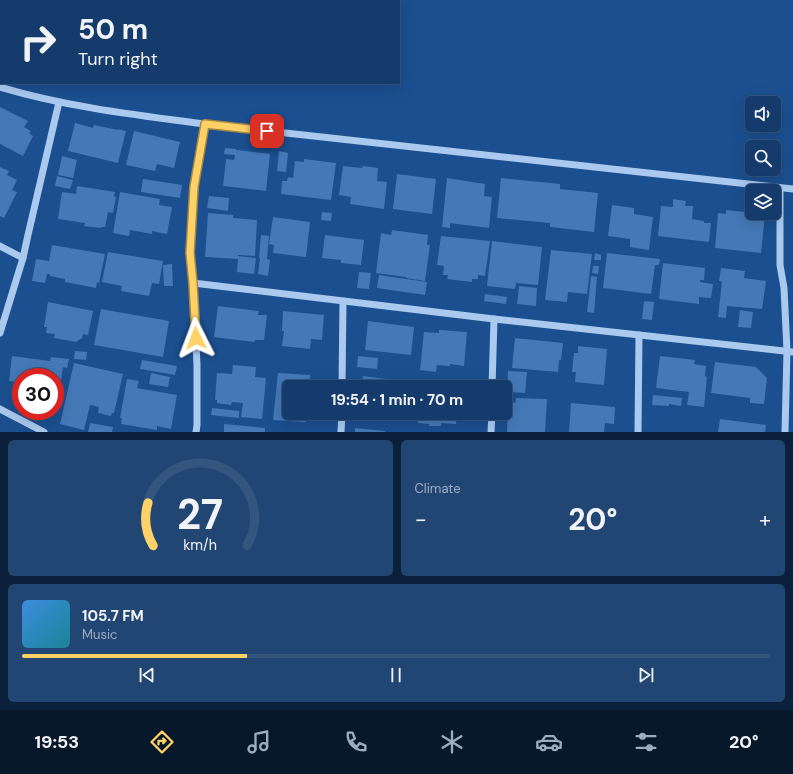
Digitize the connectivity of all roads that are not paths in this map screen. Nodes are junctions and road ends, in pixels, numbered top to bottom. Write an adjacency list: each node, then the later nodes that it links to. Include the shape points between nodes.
1 (0, 87): 2 (street)
2 (59, 102): 3 (street); 9 (street)
3 (205, 124): 4 (street); 10 (street, via 194,187 190,253)
4 (745, 184)
5 (781, 188): 6 (street)
6 (793, 189)
7 (780, 220): 15 (street, via 780,265)
8 (0, 246): 9 (street)
9 (23, 258): 13 (street)
10 (193, 283): 11 (street); 22 (street, via 197,365)
11 (343, 301): 12 (street); 16 (street)
12 (494, 319): 14 (street); 17 (street)
13 (0, 333)
14 (639, 335): 15 (street); 25 (street)
15 (790, 352): 26 (street)
16 (342, 380)
17 (492, 380)
18 (0, 409): 21 (street)
19 (342, 420): 23 (street)
20 (492, 420): 24 (street)
21 (44, 432)
22 (196, 432)
23 (341, 432)
24 (491, 432)
25 (638, 432)
26 (785, 432)

